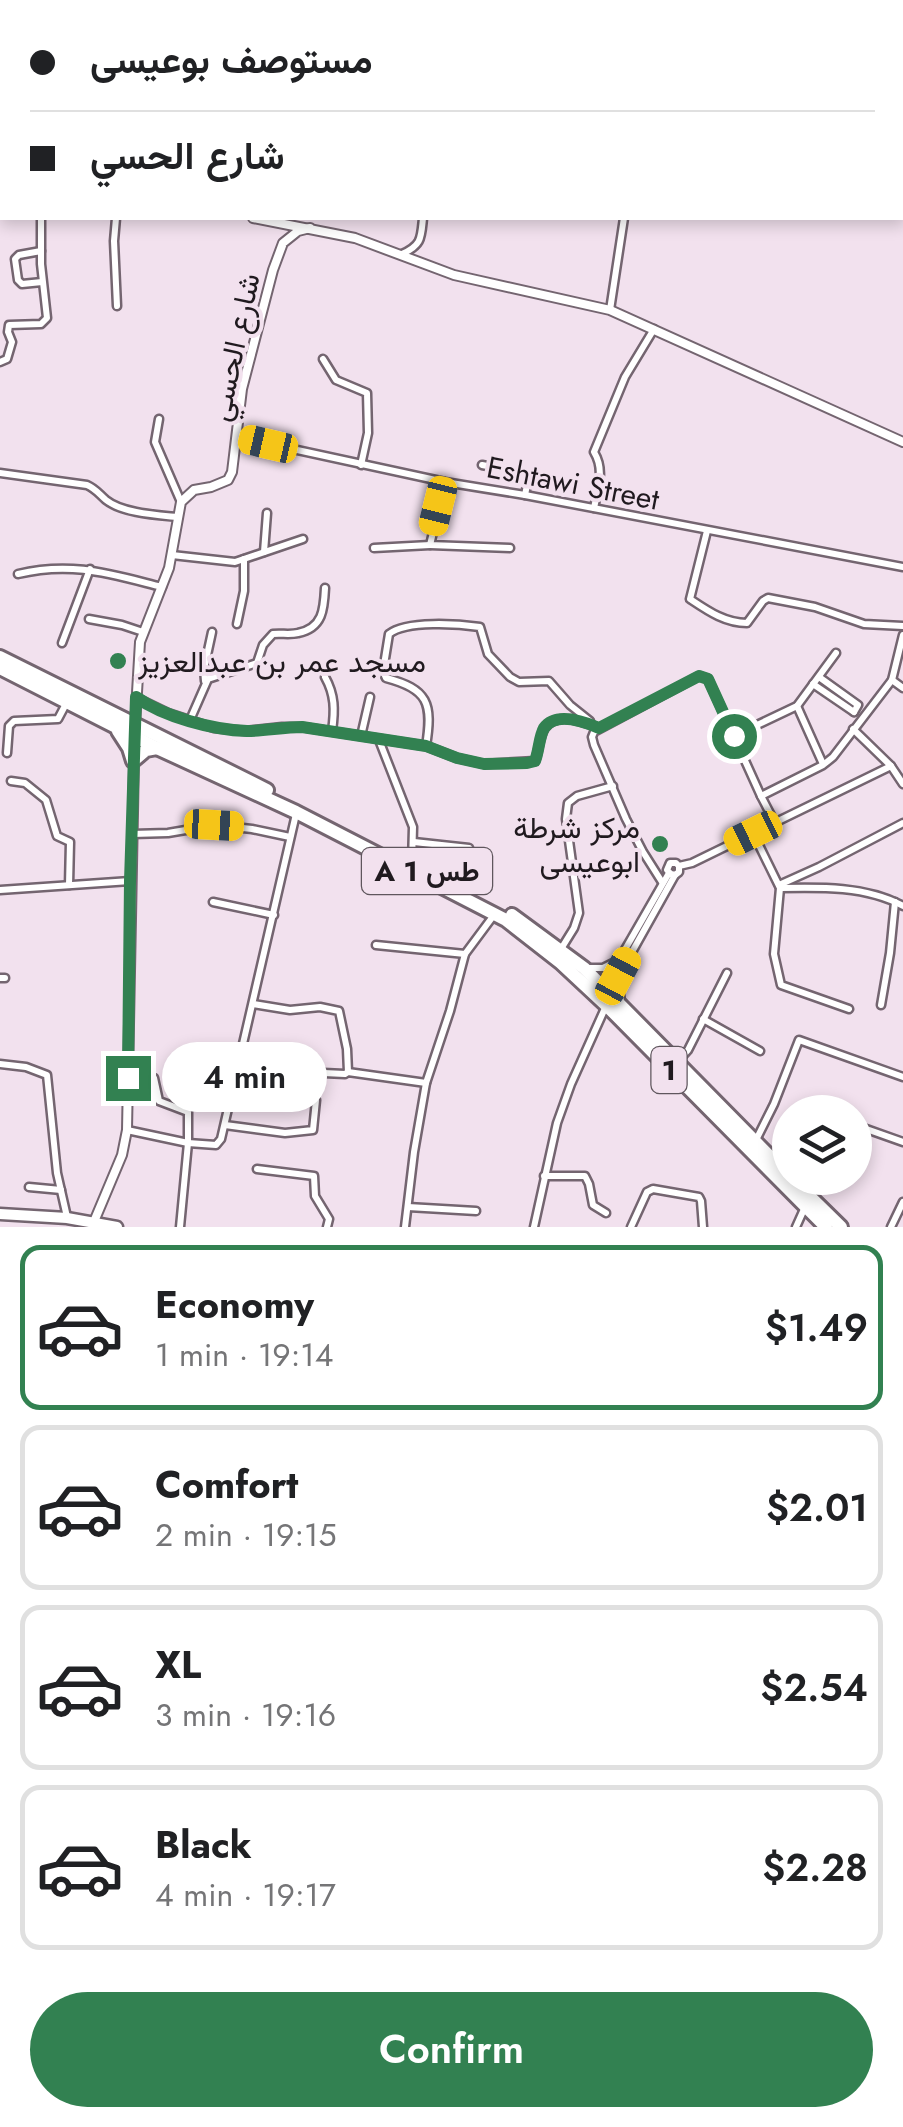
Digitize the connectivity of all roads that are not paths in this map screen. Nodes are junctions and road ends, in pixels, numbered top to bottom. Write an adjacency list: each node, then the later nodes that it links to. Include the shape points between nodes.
1 (41, 220): 9 (street)
2 (116, 220): 12 (street)
3 (266, 220): 6 (street)
4 (423, 220): 10 (street, via 419,243)
5 (624, 220): 13 (street)
6 (277, 222): 7 (street); 8 (street)
7 (310, 228): 8 (street, شارع الحسي); 10 (street)
8 (283, 243): 18 (street, شارع الحسي, via 250,353)
9 (41, 251): 11 (street); 11 (street, via 15,259 22,284)
10 (402, 254): 13 (street, via 454,274)
11 (42, 282): 16 (street, via 45,322 9,326 11,349)
12 (117, 306)
13 (610, 310): 14 (street)
14 (654, 328): 19 (street); 26 (street, via 594,452 601,464)
15 (324, 359): 21 (street, via 336,380 367,393)
16 (0, 362)
17 (160, 419): 25 (street, via 155,442)
18 (237, 437): 21 (street, Eshtawi Street); 25 (street, شارع الحسي, via 228,480 194,490)
19 (903, 442)
20 (482, 464): 24 (street, via 525,473)
21 (361, 465): 23 (street, Eshtawi Street)
22 (0, 473): 28 (street, via 88,485 112,504)
23 (445, 482): 24 (street, Eshtawi Street); 31 (street)
24 (525, 495): 26 (street, Eshtawi Street)
25 (182, 502): 28 (street)
26 (594, 508): 29 (street, Eshtawi Street)
27 (267, 513): 34 (street)
28 (177, 517): 35 (street)
29 (707, 530): 37 (street, Eshtawi Street); 44 (street, via 690,598 720,618 747,622 768,598 864,624)
30 (303, 539): 34 (street)
31 (430, 546): 32 (street); 33 (street)
32 (374, 548)
33 (510, 548)
34 (264, 552): 36 (street)
35 (172, 556): 36 (street); 40 (street)
36 (244, 559): 43 (street)
37 (903, 567)
38 (90, 569): 39 (street); 40 (street); 48 (street)
39 (18, 574)
40 (162, 587): 45 (street)
41 (325, 588): 55 (street, via 319,621 302,633 273,634 257,663)
42 (89, 618): 45 (street)
43 (237, 624)
44 (903, 626)
45 (143, 632): 58 (street)
46 (212, 632): 55 (street)
47 (903, 635): 54 (street)
48 (62, 643)
49 (836, 653): 53 (street)
50 (0, 656): 65 (highway, A 1 طس)
51 (0, 668): 59 (highway, A 1 طس)
52 (325, 677): 66 (street, via 333,691)
53 (816, 680): 53 (street, via 856,712 858,706); 60 (street)
54 (892, 680): 56 (street); 64 (street)
55 (205, 682): 61 (street)
56 (903, 688)
57 (370, 696): 67 (street)
58 (136, 697): 61 (street); 65 (street)
59 (67, 701): 62 (highway, A 1 طس); 72 (street, via 58,718 14,721)
60 (797, 706): 68 (street); 74 (street)
61 (190, 720): 66 (street, via 245,731)
62 (112, 725): 65 (highway, A 1 طس); 73 (highway)
63 (599, 728): 68 (street, via 704,676); 70 (street, via 581,720 550,723 535,761 527,763 484,764); 70 (street, via 549,681 510,677 488,654 480,628 401,627 389,634 383,671 422,693); 78 (street, via 592,737)
64 (853, 729): 74 (street); 75 (street)
65 (135, 730): 71 (highway, A 1 طس); 73 (street); 89 (highway, A 1 طس)
66 (332, 731): 67 (street)
67 (361, 736): 69 (street)
68 (734, 736): 79 (street)
69 (378, 740): 70 (street); 86 (street)
70 (426, 746)
71 (158, 748): 73 (highway); 80 (highway, A 1 طس)
72 (7, 752)
73 (134, 761): 84 (street)
74 (823, 765): 79 (street)
75 (891, 766): 77 (street); 81 (street)
76 (11, 781): 94 (street, via 46,800 57,836 70,842)
77 (903, 784)
78 (612, 786): 88 (street); 102 (street, via 568,802 578,913)
79 (761, 796): 81 (street)
80 (296, 812): 85 (street); 100 (highway, A 1 طس)
81 (775, 822): 83 (street)
82 (903, 823): 95 (street)
83 (753, 833): 90 (street, via 679,866 679,872); 95 (street)
84 (132, 834): 85 (street, via 214,825); 92 (street)
85 (290, 837): 99 (street)
86 (414, 842): 87 (street); 89 (street)
87 (469, 848)
88 (648, 859): 90 (street); 91 (street)
89 (412, 863): 102 (highway, A 1 طس, via 509,913)
90 (670, 870): 91 (street); 93 (street); 107 (street, via 618,976)
91 (656, 871): 93 (street)
92 (130, 881): 94 (street); 122 (street)
93 (662, 882): 104 (street, via 619,960)
94 (69, 884): 96 (street)
95 (780, 886): 98 (street, via 866,892); 110 (street, via 774,954 781,985)
96 (0, 890)
97 (213, 902): 99 (street)
98 (899, 904): 108 (street)
99 (274, 915): 106 (street)
100 (501, 917): 103 (street); 109 (highway, 1)
101 (376, 945): 103 (street)
102 (561, 949): 104 (highway, A 1 طس)
103 (465, 954): 119 (street)
104 (584, 968): 107 (highway, A 1 طس)
105 (727, 974): 111 (street)
106 (253, 1004): 115 (street); 116 (street, via 339,1011)
107 (621, 1004): 113 (highway, A 1 طس)
108 (881, 1005)
109 (606, 1006): 129 (street, via 556,1123); 135 (highway, 1)
110 (848, 1009)
111 (703, 1020): 112 (street); 113 (street)
112 (760, 1051)
113 (677, 1062): 124 (highway, A 1 طس)
114 (0, 1064): 131 (street, via 47,1076)
115 (238, 1069): 116 (street); 121 (street)
116 (348, 1072): 119 (street)
117 (903, 1077): 124 (street, via 799,1040)
118 (154, 1078): 126 (street, via 158,1101 188,1112)
119 (426, 1082): 134 (street)
120 (316, 1100): 121 (street, via 312,1130)
121 (226, 1125): 126 (street, via 218,1144)
122 (127, 1130): 126 (street); 141 (street)
123 (872, 1131): 125 (street)
124 (755, 1142): 127 (highway, A 1 طس)
125 (903, 1142)
126 (188, 1143): 143 (street)
127 (772, 1159)
128 (257, 1169): 144 (street, via 314,1176)
129 (544, 1176): 137 (street, via 585,1176 593,1205); 146 (street)
130 (28, 1187): 131 (street)
131 (61, 1190): 140 (street)
132 (808, 1195): 151 (highway, A 1 طس)
133 (903, 1202): 139 (street)
134 (408, 1206): 136 (street); 145 (street)
135 (805, 1207): 149 (street); 150 (highway, 1)
136 (476, 1211)
137 (606, 1213)
138 (0, 1214): 140 (main road)
139 (901, 1214): 152 (street)
140 (68, 1218): 141 (main road)
141 (93, 1224): 142 (main road)
142 (117, 1227)
143 (180, 1227)
144 (326, 1227)
145 (405, 1227)
146 (534, 1227)
147 (631, 1227): 148 (street, via 654,1190 700,1198)
148 (703, 1227)
149 (796, 1227)
150 (826, 1227)
151 (841, 1227)
152 (891, 1227)

